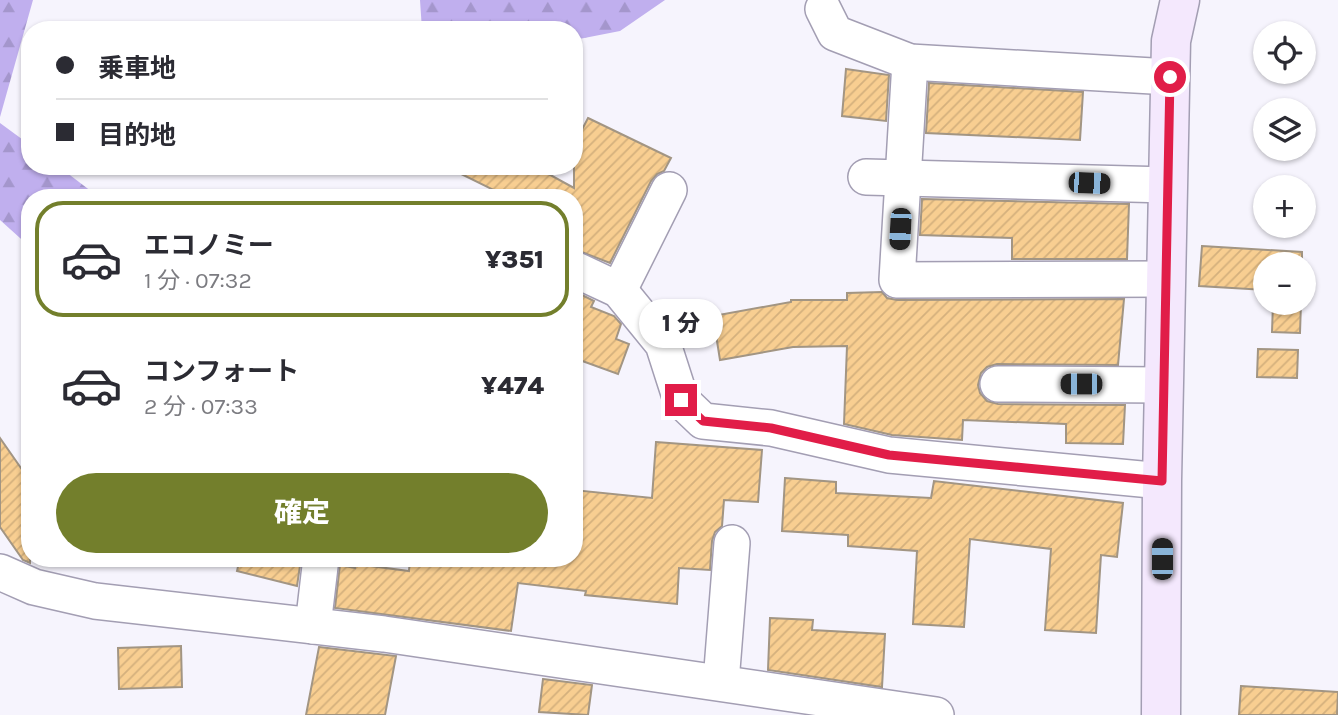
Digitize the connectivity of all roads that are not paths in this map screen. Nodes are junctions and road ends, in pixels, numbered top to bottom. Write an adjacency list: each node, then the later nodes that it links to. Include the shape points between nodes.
1 (1180, 0): 4 (street, via 1171,41)
2 (822, 9): 3 (street, via 835,33)
3 (910, 62): 4 (street); 6 (street)
4 (1170, 77): 7 (street)
5 (866, 177): 6 (street)
6 (903, 177): 7 (street); 10 (street, via 897,280)
7 (1168, 185): 10 (street)
8 (669, 190): 11 (street)
9 (583, 272): 11 (street)
10 (1167, 279): 13 (street)
11 (618, 290): 14 (street, via 663,344 681,400 703,421 771,428 889,455)
12 (998, 384): 13 (street)
13 (1164, 385): 14 (street)
14 (1162, 481): 21 (street)
15 (732, 543): 19 (street)
16 (320, 567): 18 (street)
17 (0, 572): 18 (street, via 34,587 95,601)
18 (313, 626): 19 (street)
19 (721, 682): 20 (street)
20 (936, 715)
21 (1161, 715)

